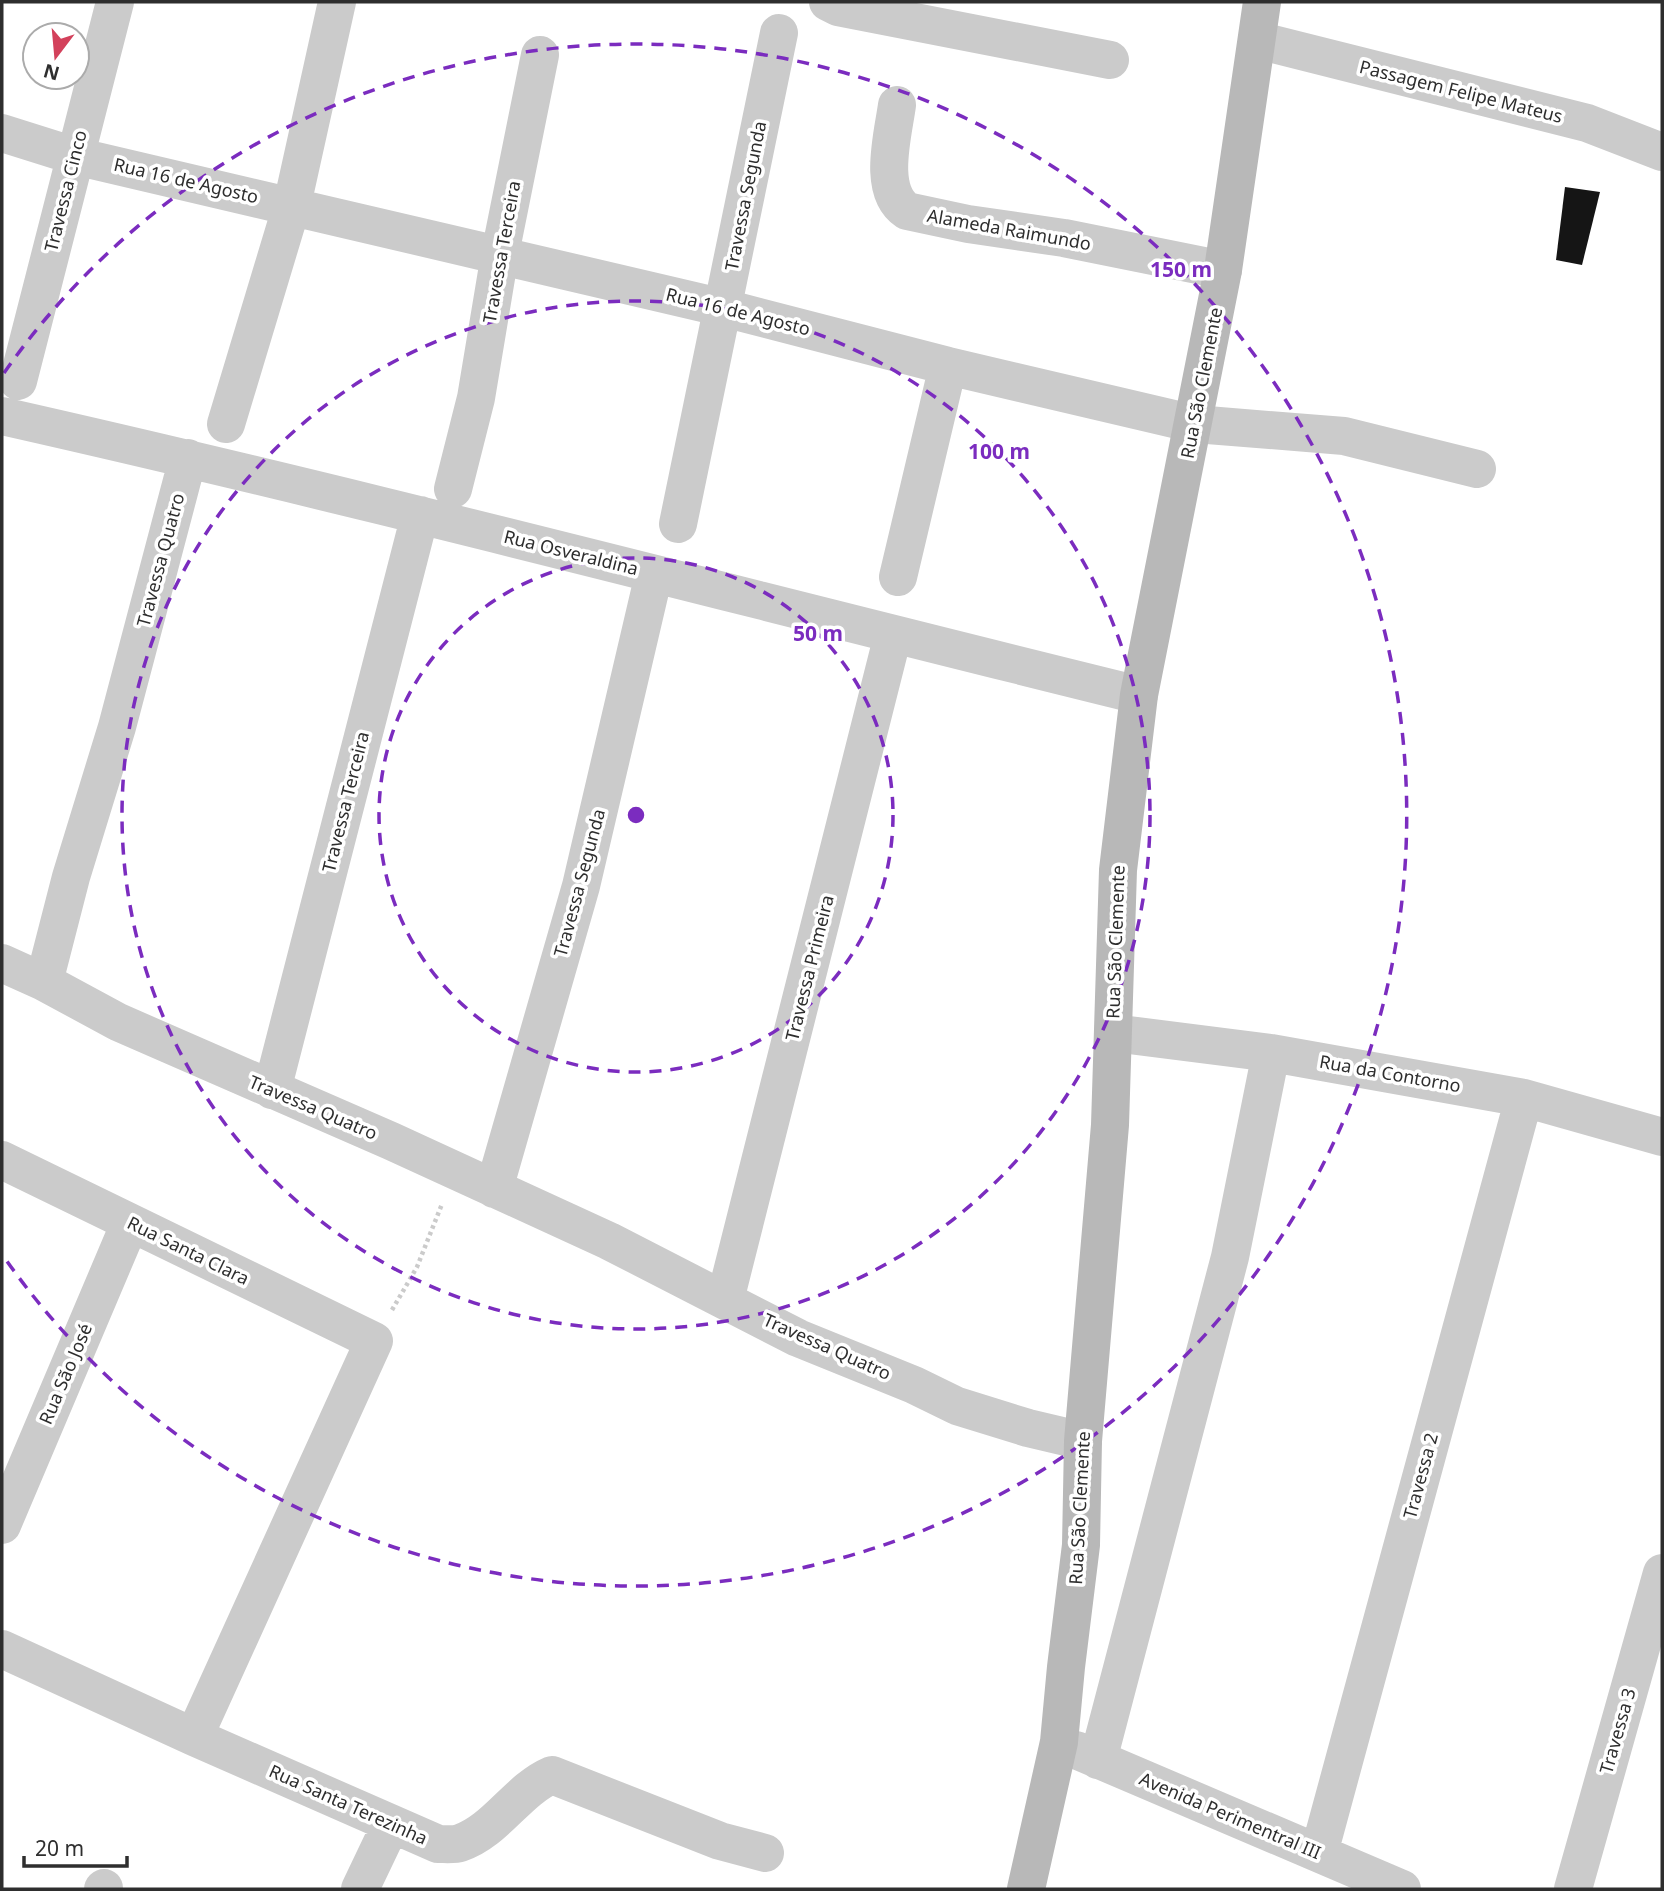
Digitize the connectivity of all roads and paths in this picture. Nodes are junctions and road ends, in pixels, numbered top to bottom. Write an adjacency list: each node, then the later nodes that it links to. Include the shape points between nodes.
1 (115, 2): 12 (street, Travessa Cinco)
2 (337, 2): 13 (street)
3 (828, 2): 8 (street)
4 (1262, 2): 6 (main road, Rua São Clemente)
5 (779, 33): 16 (street, Travessa Segunda)
6 (1257, 40): 11 (street, Passagem Felipe Mateus, via 1587,123); 15 (main road, Rua São Clemente)
7 (540, 55): 14 (street, Travessa Terceira)
8 (1110, 60)
9 (897, 104): 15 (street, Alameda Raimundo, via 889,180 894,197 907,211)
10 (2, 133): 12 (street, Rua 16 de Agosto)
11 (1662, 152)
12 (75, 156): 13 (street, Rua 16 de Agosto); 18 (street, Travessa Cinco)
13 (292, 205): 14 (street, Rua 16 de Agosto); 20 (street)
14 (500, 254): 16 (street, Rua 16 de Agosto); 24 (street, Travessa Terceira, via 476,398)
15 (1223, 270): 21 (main road, Rua São Clemente)
16 (724, 308): 17 (street, Rua 16 de Agosto); 26 (street, Travessa Segunda)
17 (948, 366): 21 (street, Rua 16 de Agosto); 28 (street)
18 (18, 382)
19 (2, 416): 22 (street, Rua Osveraldina)
20 (226, 424)
21 (1195, 424): 23 (street, Rua 16 de Agosto, via 1344,436); 30 (main road, Rua São Clemente)
22 (188, 458): 25 (street, Rua Osveraldina); 32 (street, Travessa Quatro)
23 (1477, 470)
24 (453, 489)
25 (420, 515): 27 (street, Rua Osveraldina); 35 (street, Travessa Terceira)
26 (678, 524)
27 (654, 574): 29 (street, Rua Osveraldina); 40 (street, Travessa Segunda, via 581,886)
28 (898, 577)
29 (893, 635): 30 (street, Rua Osveraldina); 42 (street, Travessa Primeira)
30 (1139, 695): 33 (main road, Rua São Clemente, via 1118,870)
31 (2, 963): 32 (street)
32 (44, 982): 35 (street, Travessa Quatro, via 118,1022)
33 (1113, 1032): 34 (street, Rua da Contorno); 44 (main road, Rua São Clemente, via 1110,1125)
34 (1271, 1053): 36 (street, Rua da Contorno); 50 (street, via 1230,1257)
35 (272, 1090): 39 (street, Travessa Quatro)
36 (1524, 1098): 37 (street, Rua da Contorno); 53 (street, Travessa 2)
37 (1662, 1137)
38 (2, 1160): 41 (street, Rua Santa Clara)
39 (456, 1171): 40 (street, Travessa Quatro); 43 (path, via 417,1267)
40 (494, 1189): 42 (street, Travessa Quatro)
41 (130, 1223): 43 (street, Rua Santa Clara); 45 (street, Rua São José)
42 (726, 1300): 44 (street, Travessa Quatro, via 799,1338 957,1406)
43 (374, 1340): 48 (street)
44 (1083, 1441): 49 (main road, Rua São Clemente, via 1081,1545)
45 (2, 1525)
46 (1662, 1573): 57 (street, Travessa 3)
47 (2, 1649): 48 (street, Rua Santa Terezinha)
48 (194, 1737): 51 (street, Rua Santa Terezinha)
49 (1059, 1742): 50 (street, Avenida Perimentral III); 56 (main road, Rua São Clemente)
50 (1098, 1760): 53 (street, Avenida Perimentral III)
51 (391, 1824): 52 (street, Rua Santa Terezinha, via 438,1844 460,1843 479,1833 527,1789 552,1775 720,1841); 55 (street)
52 (765, 1853)
53 (1319, 1853): 54 (street, Avenida Perimentral III)
54 (1378, 1884)
55 (360, 1889)
56 (1026, 1889)
57 (1573, 1889)

